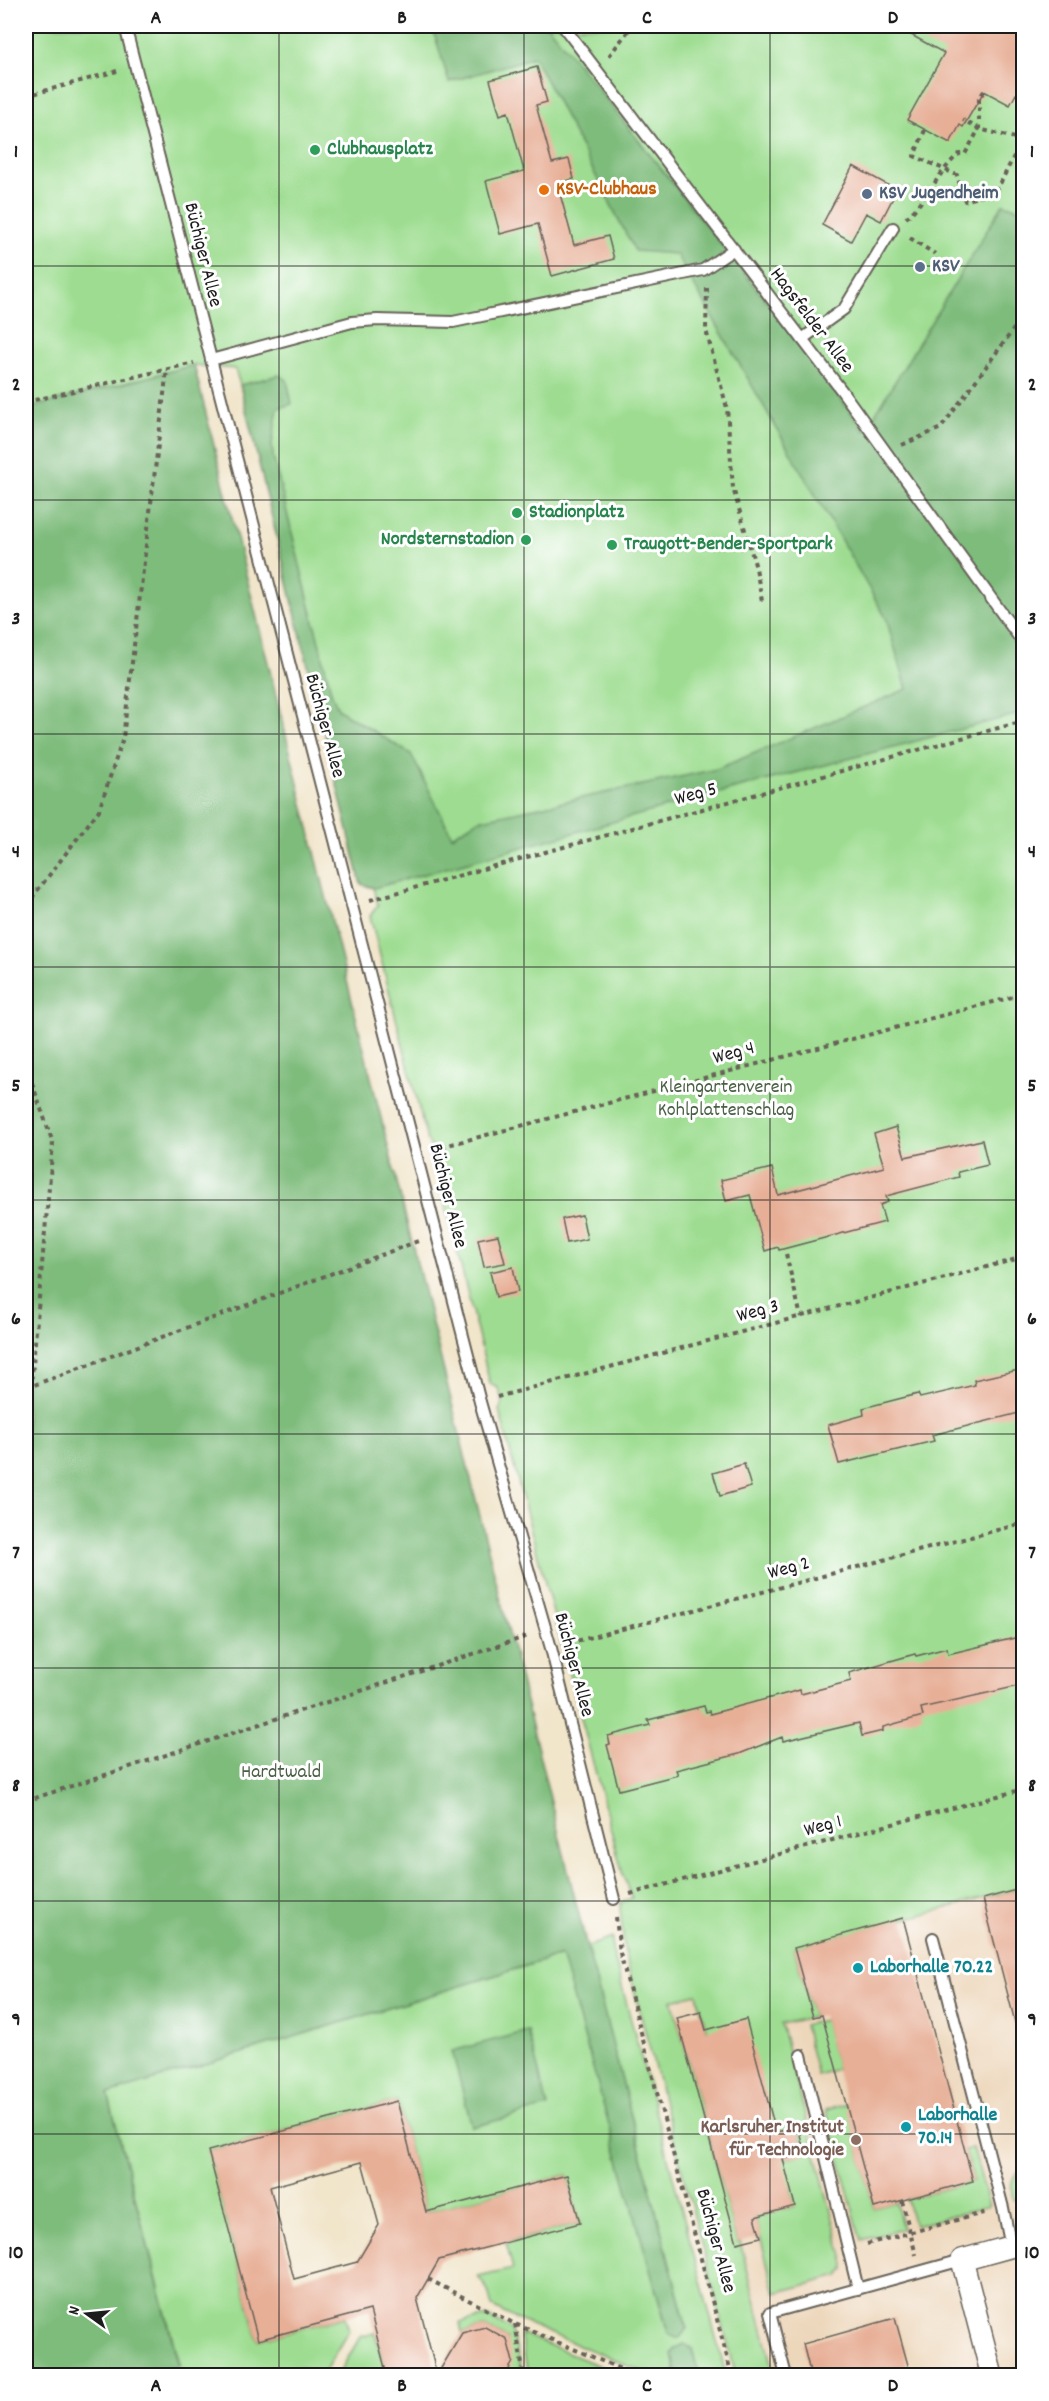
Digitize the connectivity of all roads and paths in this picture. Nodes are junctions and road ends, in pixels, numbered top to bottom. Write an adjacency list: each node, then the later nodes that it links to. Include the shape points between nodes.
1 (125, 26): 4 (lane, Büchiger Allee)
2 (563, 26): 5 (lane, Hagsfelder Allee)
3 (632, 26): 5 (path, via 612,54)
4 (135, 66): 7 (path); 19 (lane, Büchiger Allee)
5 (593, 66): 14 (lane, Hagsfelder Allee)
6 (984, 91): 9 (path, via 979,99)
7 (26, 96)
8 (963, 120): 9 (path)
9 (979, 129): 11 (path); 12 (path, via 965,154 959,154)
10 (925, 130): 12 (path, via 914,156)
11 (1023, 140): 12 (path, via 996,192 965,201 957,175)
12 (944, 168): 13 (path, via 915,210)
13 (893, 228): 15 (path); 18 (lane, via 844,309)
14 (734, 249): 18 (lane, Hagsfelder Allee); 19 (lane, via 703,270 453,322 352,322)
15 (935, 254)
16 (707, 287): 23 (path, via 706,330 727,408 734,488)
17 (1023, 315): 22 (path, via 941,428)
18 (802, 339): 22 (lane, Hagsfelder Allee)
19 (211, 360): 20 (path); 30 (lane, Büchiger Allee)
20 (167, 369): 21 (path); 27 (path, via 123,738 99,810 31,899)
21 (26, 402)
22 (886, 452): 24 (lane, Hagsfelder Allee)
23 (762, 601)
24 (1023, 644)
25 (1023, 721): 26 (path, Weg 5)
26 (376, 898)
27 (26, 915)
28 (1023, 994): 30 (path, Weg 4)
29 (26, 1066): 35 (path, via 53,1143)
30 (418, 1154): 31 (lane, Büchiger Allee)
31 (438, 1234): 35 (path); 39 (lane, Büchiger Allee, via 480,1402)
32 (786, 1254): 34 (path)
33 (1023, 1257): 34 (path, Weg 3)
34 (801, 1317): 36 (path, Weg 3)
35 (28, 1387): 37 (path)
36 (501, 1396)
37 (26, 1422)
38 (1023, 1523): 40 (path, Weg 2)
39 (546, 1630): 42 (path); 44 (lane, Büchiger Allee)
40 (562, 1644)
41 (1023, 1789): 43 (path, Weg 1)
42 (26, 1801)
43 (631, 1894)
44 (614, 1899): 59 (path, Büchiger Allee, via 620,1953)
45 (933, 1938): 48 (lane)
46 (801, 2055): 51 (lane)
47 (902, 2200): 49 (path)
48 (1003, 2208): 49 (path); 50 (lane)
49 (910, 2233): 51 (path); 53 (path)
50 (1017, 2245): 52 (street)
51 (848, 2249): 55 (lane)
52 (963, 2260): 53 (lane); 61 (street)
53 (920, 2272): 55 (lane)
54 (428, 2279): 56 (path)
55 (858, 2289): 60 (lane, via 770,2313)
56 (515, 2324): 57 (path); 58 (path)
57 (524, 2376)
58 (637, 2376)
59 (732, 2376)
60 (786, 2376)
61 (992, 2376)

